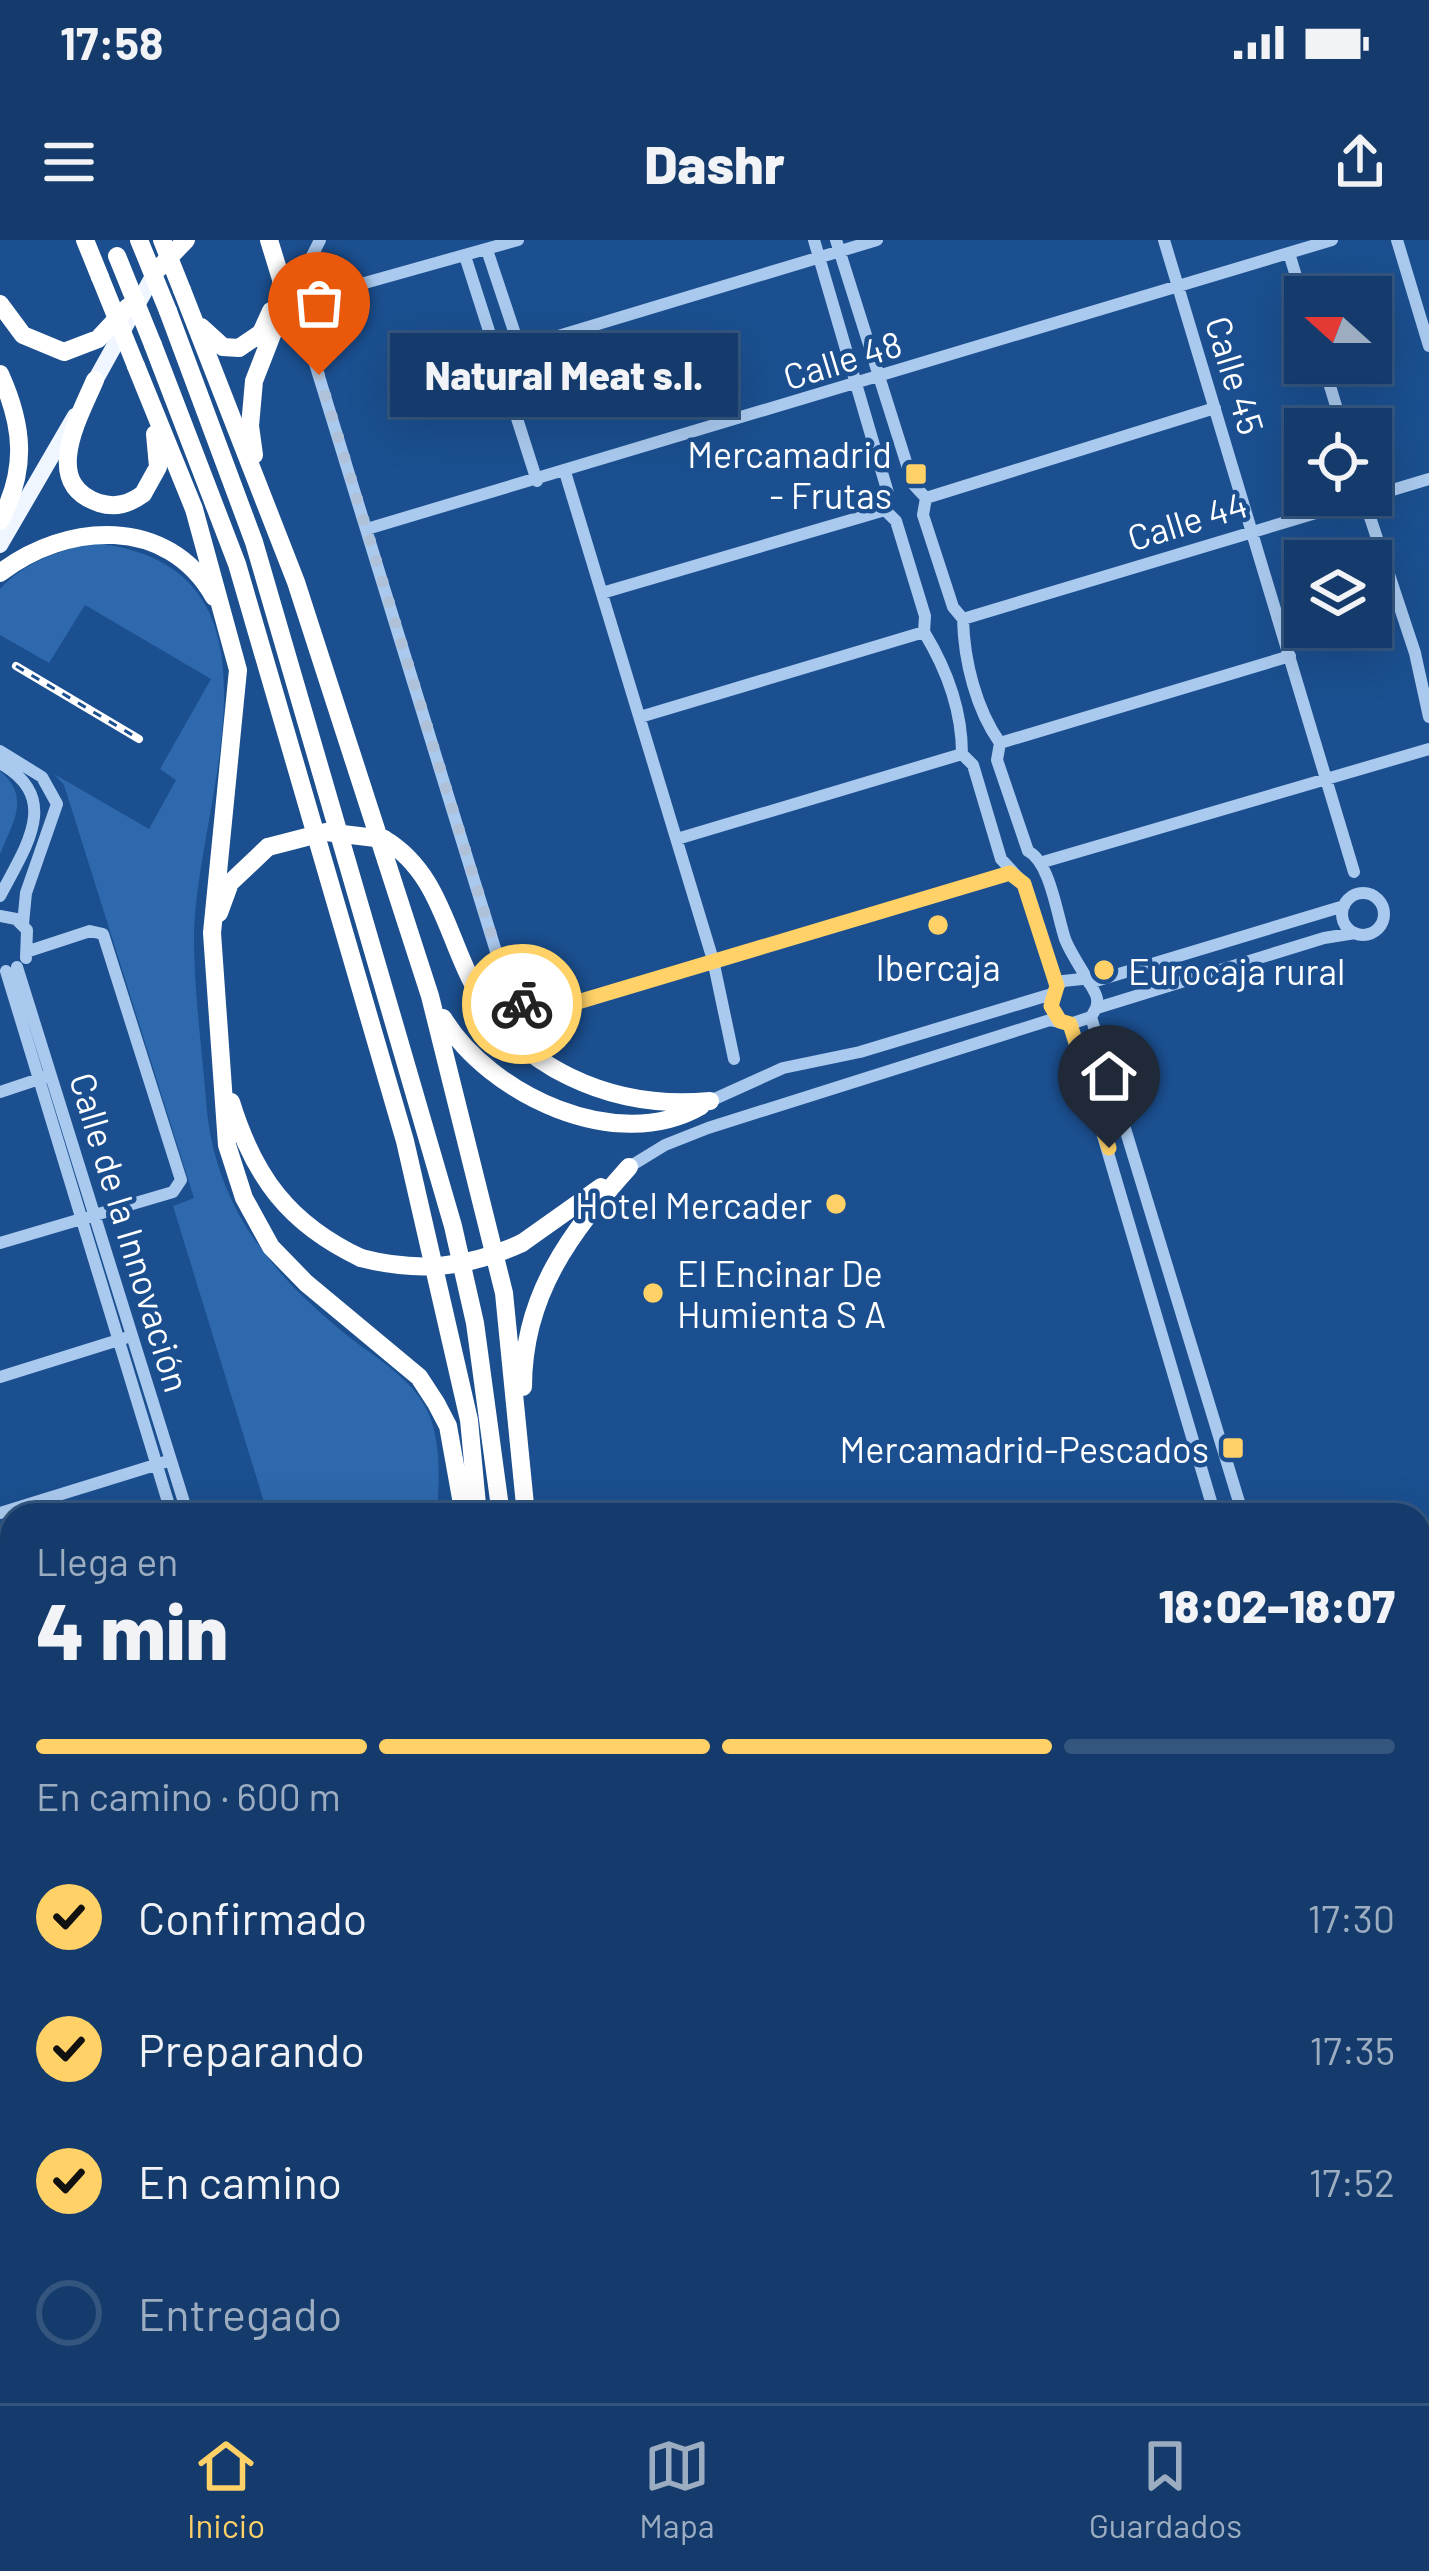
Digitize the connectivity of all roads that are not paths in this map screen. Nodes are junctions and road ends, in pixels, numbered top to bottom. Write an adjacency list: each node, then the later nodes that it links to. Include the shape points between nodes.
1 (85, 240): 32 (highway, bridge)
2 (139, 240): 24 (highway, bridge)
3 (167, 240): 20 (main road); 24 (highway, bridge); 26 (main road)
4 (186, 240): 20 (highway)
5 (250, 240): 24 (highway, via 272,282 261,333 239,348 223,347)
6 (269, 240): 37 (highway, via 282,309 254,381)
7 (320, 240): 23 (street)
8 (518, 240): 16 (street)
9 (814, 240): 19 (street)
10 (877, 240): 14 (street)
11 (1164, 240): 22 (street, Calle 45)
12 (1332, 240): 17 (street, Calle 48)
13 (1396, 240): 27 (street)
14 (838, 246): 19 (street); 29 (street)
15 (114, 248): 109 (highway, bridge, via 237,564 405,1141 469,1420)
16 (487, 250): 18 (street); 19 (street, via 515,334 535,343)
17 (1289, 253): 21 (street); 22 (street, Calle 48)
18 (465, 256): 23 (street); 36 (street)
19 (819, 257): 31 (street)
20 (158, 268): 30 (main road)
21 (1296, 276)
22 (1178, 286): 29 (street, Calle 48); 33 (street, Calle 45)
23 (304, 300): 48 (street, via 305,331)
24 (179, 303): 37 (highway); 110 (highway, via 428,1135 475,1323)
25 (0, 304): 26 (highway, via 23,335 64,352 98,339)
26 (128, 307): 50 (main road)
27 (1429, 346)
28 (0, 374): 46 (highway, via 22,460)
29 (880, 379): 31 (street, Calle 48); 38 (street)
30 (95, 380): 32 (highway, via 67,452 74,485 101,504 131,503 158,467); 51 (main road)
31 (858, 386): 34 (street, Calle 48); 40 (street)
32 (145, 388): 57 (highway)
33 (1215, 408): 41 (street); 49 (street, Calle 45)
34 (565, 472): 36 (street, Calle 48); 53 (street)
35 (1429, 479): 39 (street, Calle 44)
36 (537, 481): 48 (street, Calle 48)
37 (258, 484): 90 (highway)
38 (913, 484): 40 (street); 41 (street)
39 (1392, 489)
40 (888, 493): 42 (street)
41 (926, 498): 43 (street)
42 (885, 510): 47 (street); 53 (street)
43 (922, 514): 47 (street); 54 (street)
44 (1304, 516): 49 (street, Calle 44)
45 (1370, 516): 63 (street)
46 (0, 521)
47 (896, 521): 55 (street)
48 (367, 529): 86 (street, via 518,1002 536,1011 561,1007)
49 (1253, 532): 56 (street, Calle 44); 61 (street, Calle 45)
50 (0, 534)
51 (0, 544)
52 (0, 572): 57 (highway, via 67,537 128,535 191,568)
53 (602, 592): 62 (street)
54 (953, 607): 55 (street); 56 (street)
55 (925, 616): 58 (street)
56 (963, 619): 59 (street)
57 (229, 623): 83 (highway, via 237,715)
58 (924, 632): 60 (street); 62 (street)
59 (961, 637): 60 (street); 64 (street)
60 (935, 644): 65 (street)
61 (1290, 656): 66 (street); 72 (street, Calle 45)
62 (640, 717): 73 (street)
63 (1429, 717)
64 (988, 730): 65 (street); 66 (street)
65 (965, 736): 69 (street)
66 (1000, 743): 70 (street)
67 (1429, 749): 72 (street)
68 (0, 751): 82 (street, via 42,777 57,804)
69 (968, 759): 70 (street); 73 (street); 76 (street)
70 (997, 760): 74 (street)
71 (0, 763): 79 (street, via 27,780 37,800)
72 (1327, 780): 75 (street); 77 (street, Calle 45)
73 (676, 839): 86 (street)
74 (1028, 851): 75 (street); 76 (street)
75 (1043, 868): 78 (street); 88 (street)
76 (1010, 869): 78 (street); 86 (street)
77 (1354, 872)
78 (1024, 884): 89 (street)
79 (0, 896)
80 (1344, 906): 84 (street, via 1342,919); 84 (street, via 1366,893 1382,905 1376,931); 88 (street)
81 (0, 916): 82 (street)
82 (22, 924): 85 (street)
83 (212, 933): 93 (highway); 97 (highway, bridge, via 230,883 268,847 326,832 384,839 424,874 487,1009 521,1046 571,1080 623,1097)
84 (1355, 934): 91 (street)
85 (29, 951): 87 (street); 99 (street, via 103,934 182,1180 173,1192)
86 (713, 960): 94 (street)
87 (8, 970): 95 (street, Calle de la Innovación)
88 (1086, 981): 89 (street); 91 (street)
89 (1054, 990): 92 (street, via 1051,1006); 97 (street, via 783,1068)
90 (430, 996): 97 (highway, via 482,1064 553,1107 631,1124 666,1121); 104 (highway, via 504,1293)
91 (1094, 1013): 92 (street); 113 (street)
92 (1065, 1023): 98 (street, via 708,1128); 112 (street)
93 (218, 1057): 98 (highway, bridge, via 259,1175 321,1239 361,1258 445,1268 522,1243); 108 (highway, via 227,1145 244,1198 271,1246 306,1283 419,1377 448,1426)
94 (734, 1059)
95 (46, 1077): 96 (street); 99 (street, Calle de la Innovación)
96 (0, 1092)
97 (710, 1101)
98 (629, 1167): 104 (highway, via 557,1254 533,1309 524,1360)
99 (88, 1215): 100 (street); 101 (street, Calle de la Innovación)
100 (0, 1243)
101 (125, 1338): 102 (street); 103 (street, Calle de la Innovación)
102 (0, 1377)
103 (163, 1463): 105 (street); 106 (street, Calle de la Innovación); 107 (street, Calle de la Innovación)
104 (524, 1494): 111 (highway)
105 (33, 1503)
106 (170, 1503)
107 (182, 1503)
108 (462, 1503)
109 (477, 1503)
110 (499, 1503)
111 (525, 1503)
112 (1211, 1503)
113 (1239, 1503)

